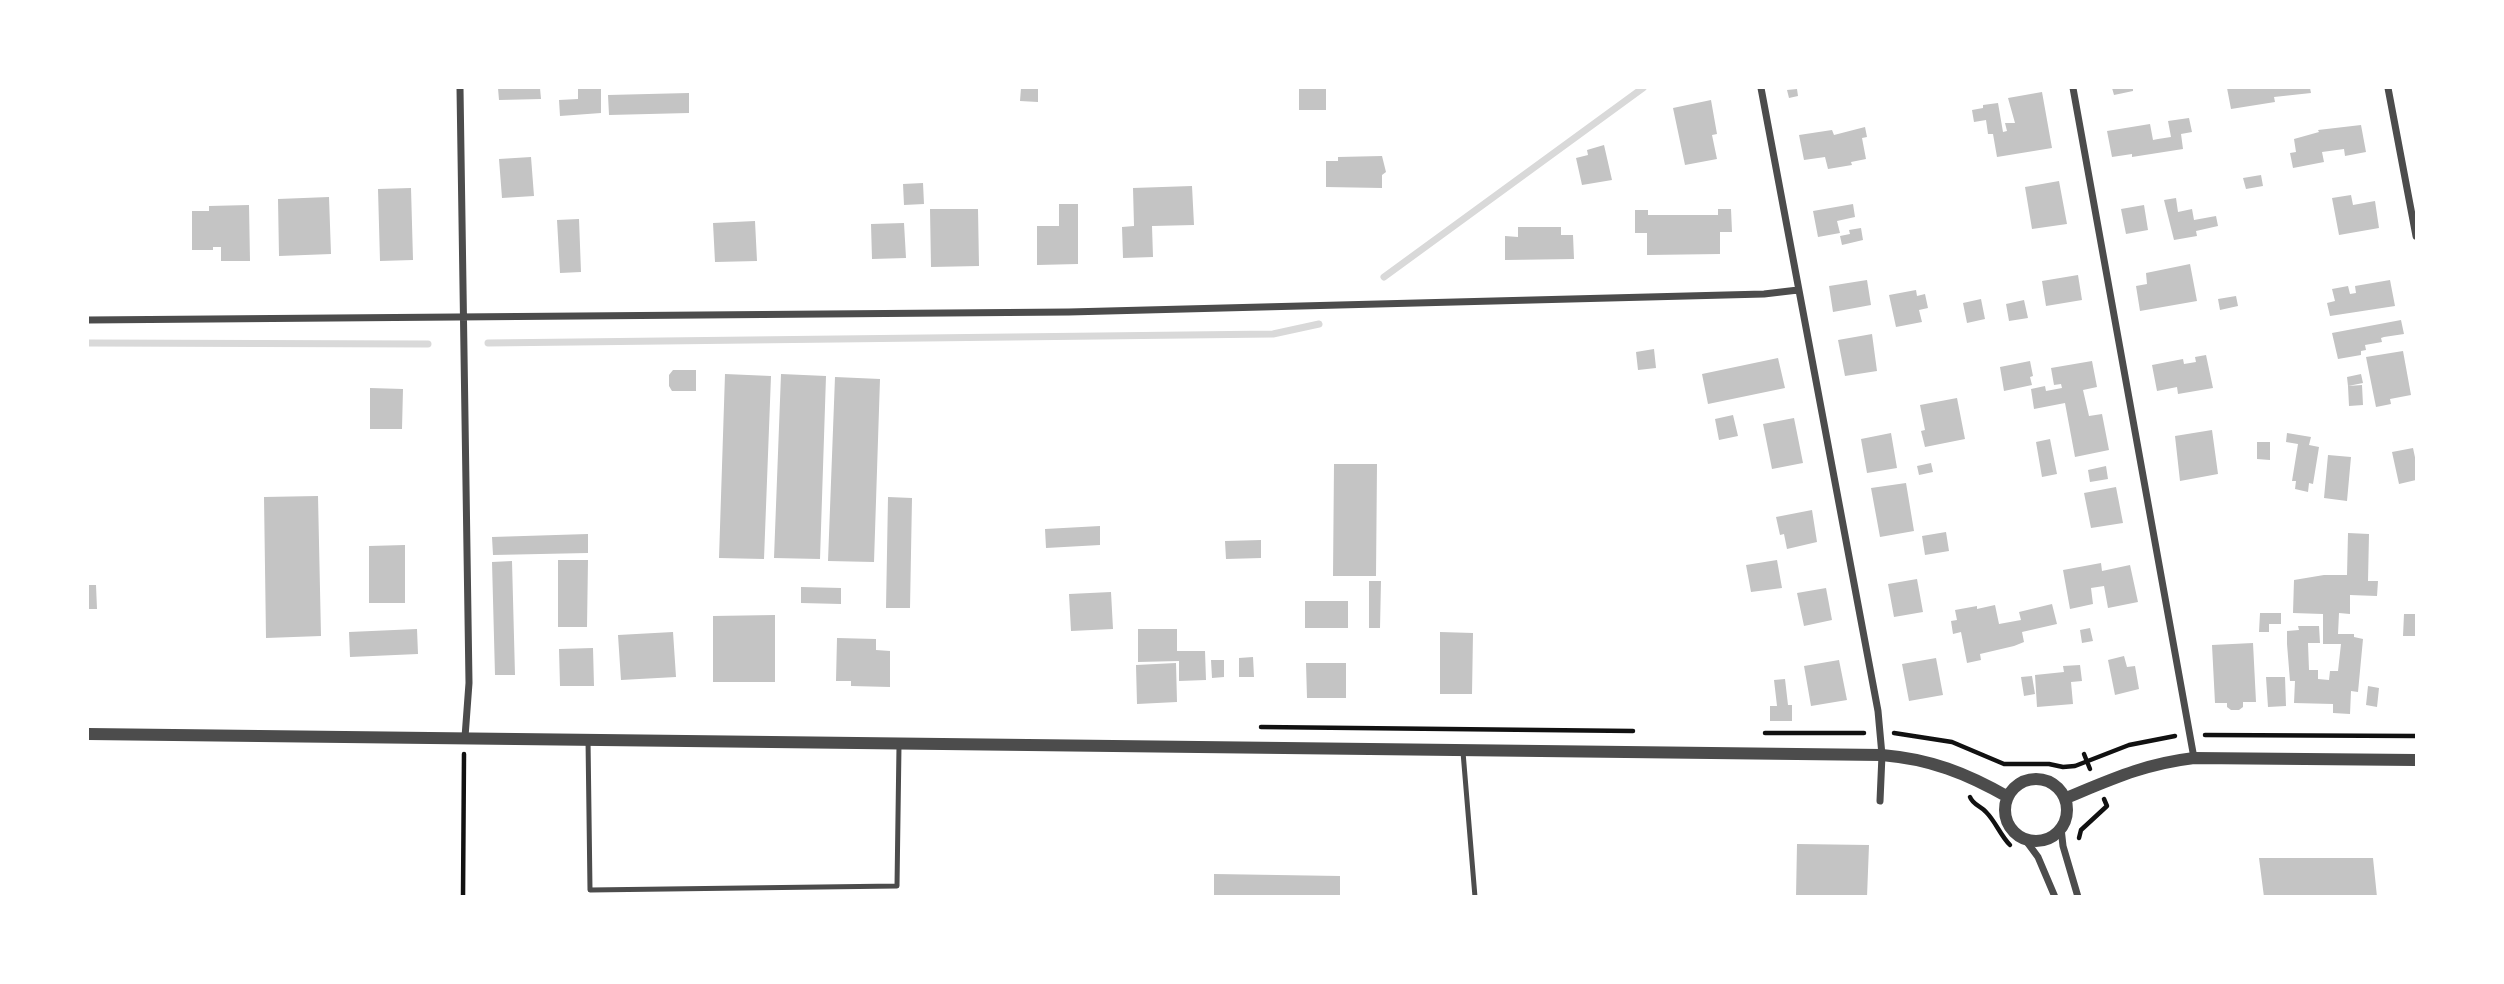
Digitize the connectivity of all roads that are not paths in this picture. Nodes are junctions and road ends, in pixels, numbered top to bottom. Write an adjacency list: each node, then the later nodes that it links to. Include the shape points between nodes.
1 (460, 88): 7 (street)
2 (1761, 88): 6 (street)
3 (2073, 88): 15 (street)
4 (2388, 88): 5 (street)
5 (2417, 236)
6 (1798, 290): 7 (street, via 1069,312); 14 (street, via 1878,711)
7 (463, 316): 8 (street); 10 (street, via 470,683)
8 (88, 320)
9 (88, 734): 10 (street)
10 (465, 737): 11 (street)
11 (588, 739): 12 (street); 12 (lane, via 590,890 897,887)
12 (899, 743): 13 (street)
13 (1463, 749): 14 (street); 22 (lane)
14 (1882, 755): 17 (street, via 1934,763); 19 (street)
15 (2194, 758): 16 (street); 18 (street, via 2137,769)
16 (2417, 760)
17 (2008, 797): 18 (street, via 2021,782 2041,779 2051,782); 21 (street, via 2006,816)
18 (2066, 798): 20 (street, via 2068,808)
19 (1880, 801)
20 (2061, 828): 21 (street, via 2044,840); 24 (street)
21 (2024, 838): 23 (street, via 2038,857)
22 (1475, 897)
23 (2055, 897)
24 (2078, 897)

